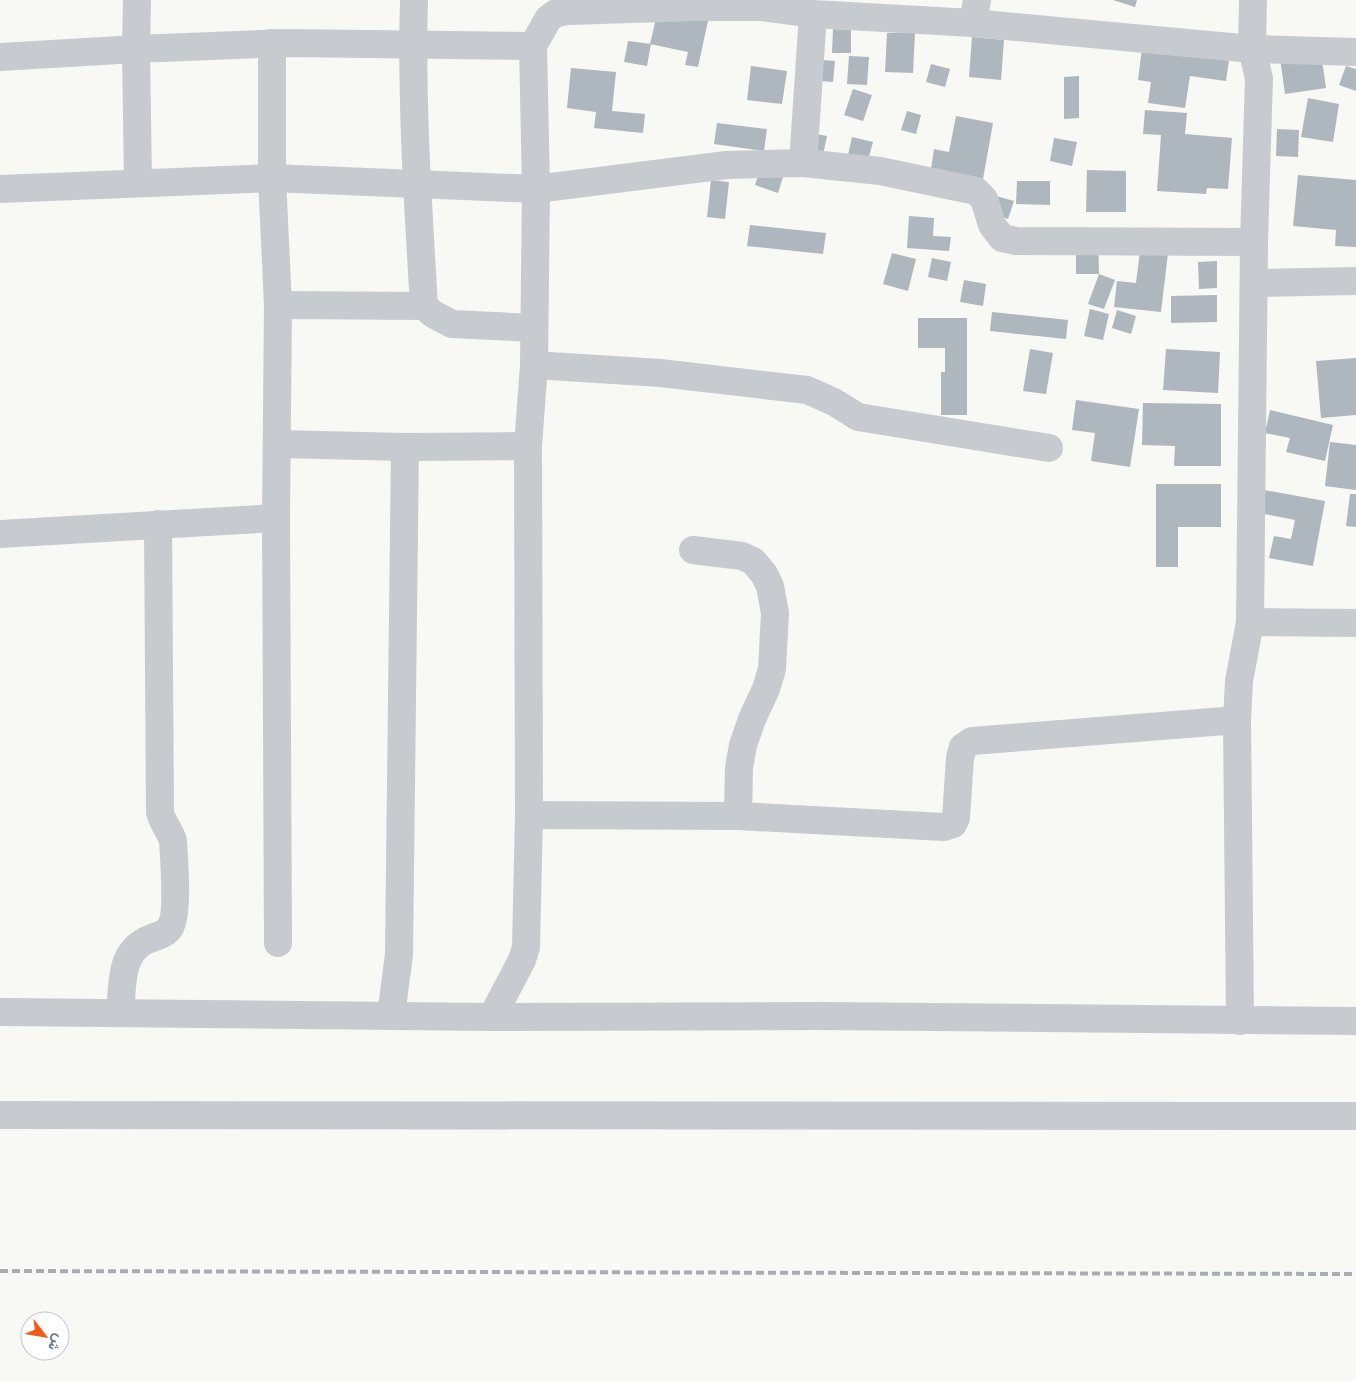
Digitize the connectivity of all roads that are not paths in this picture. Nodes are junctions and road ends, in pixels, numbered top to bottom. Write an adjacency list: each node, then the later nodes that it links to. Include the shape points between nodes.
1 (137, 0): 11 (street)
2 (414, 0): 8 (street)
3 (1253, 0): 10 (street)
4 (665, 4): 6 (street, via 761,7); 9 (street, via 556,13 548,19)
5 (975, 12): 6 (street); 10 (street)
6 (813, 14): 14 (street)
7 (272, 43): 8 (street); 11 (street); 15 (street)
8 (413, 44): 9 (street); 17 (street)
9 (533, 46): 19 (street)
10 (1252, 48): 12 (street); 20 (street, via 1259,78)
11 (136, 49): 13 (street); 16 (street)
12 (1356, 52)
13 (0, 57)
14 (803, 163): 19 (street, via 726,165); 20 (street, via 880,171 976,191 984,199 992,225 1002,238 1016,241)
15 (272, 178): 16 (street); 17 (street); 23 (street)
16 (138, 184): 18 (street)
17 (417, 185): 19 (street); 24 (street)
18 (0, 189)
19 (536, 189): 25 (street)
20 (1254, 242): 22 (street)
21 (1356, 281): 22 (street)
22 (1254, 283): 35 (street)
23 (278, 305): 24 (street); 27 (street)
24 (424, 306): 25 (street, via 452,324)
25 (534, 328): 26 (street)
26 (534, 365): 28 (street); 30 (street, via 660,373 807,390 858,417)
27 (277, 444): 29 (street); 31 (street)
28 (528, 446): 29 (street); 38 (street)
29 (405, 447): 43 (street, via 400,954)
30 (1050, 448)
31 (276, 518): 32 (street); 40 (street)
32 (158, 524): 33 (street); 42 (street, via 160,812 173,841 173,922 169,930 132,950 125,961)
33 (0, 534)
34 (693, 550): 39 (street, via 742,556 753,562 770,586 775,613 772,669 743,745)
35 (1250, 622): 36 (street); 37 (street, via 1239,682)
36 (1356, 623)
37 (1237, 720): 39 (street, via 972,741 963,748 960,758 956,813 953,824 948,826); 45 (street)
38 (529, 815): 39 (street); 44 (street, via 526,947)
39 (738, 816)
40 (278, 943)
41 (0, 1012): 42 (street)
42 (120, 1013): 43 (street)
43 (391, 1016): 44 (street)
44 (492, 1017): 45 (street, via 821,1016)
45 (1240, 1021): 46 (street)
46 (1356, 1021)
47 (0, 1115): 48 (street)
48 (1356, 1116)

